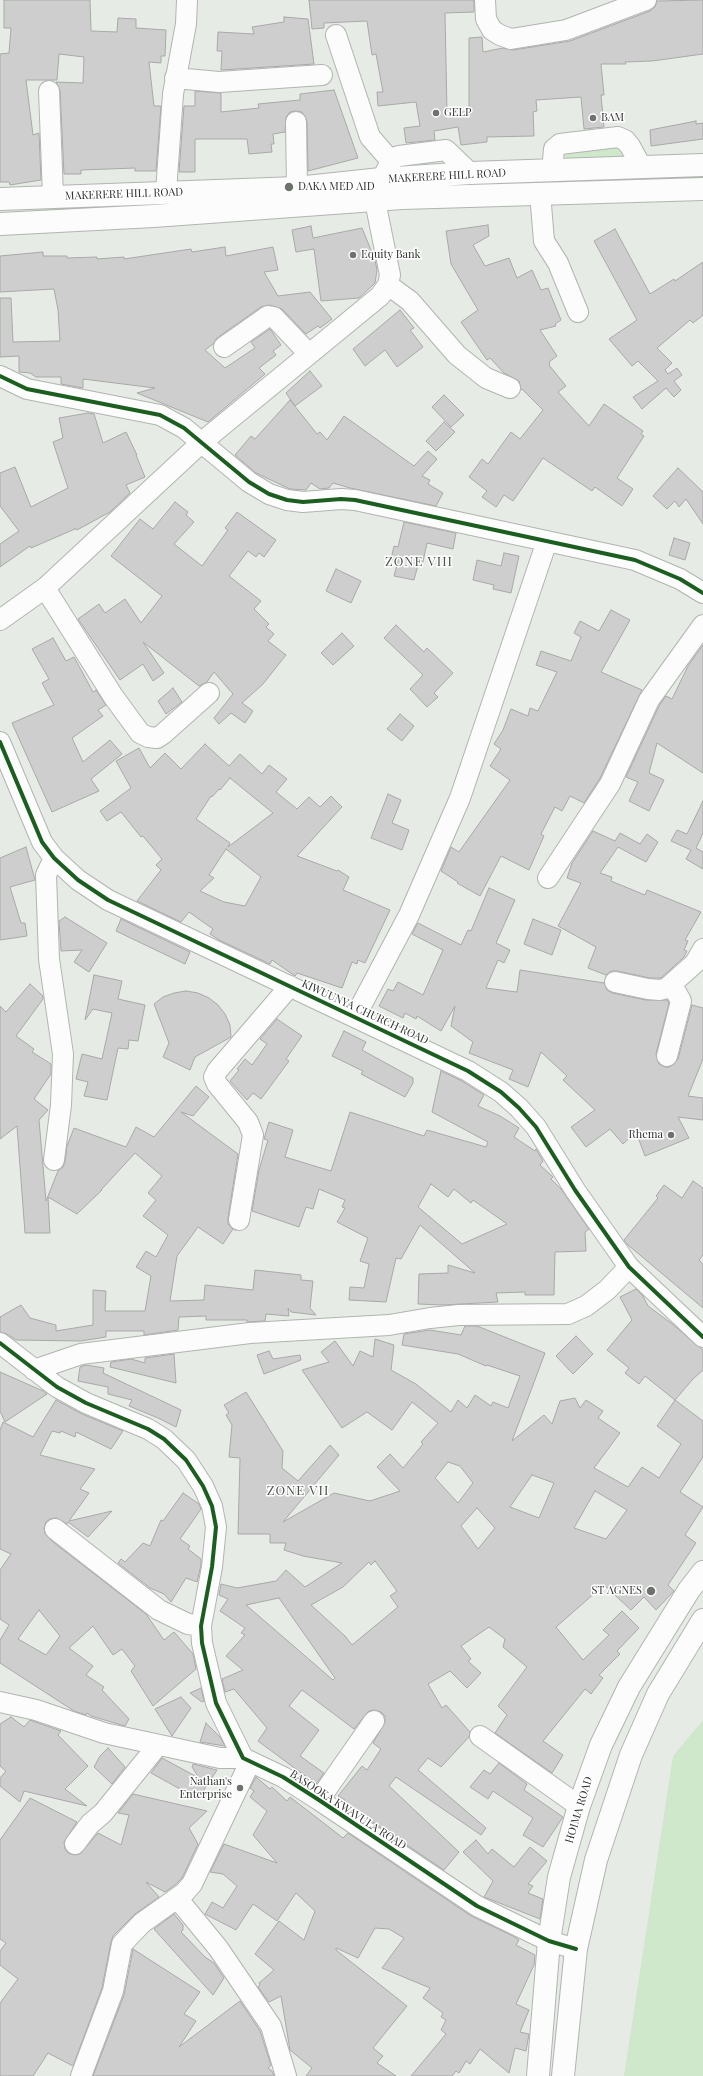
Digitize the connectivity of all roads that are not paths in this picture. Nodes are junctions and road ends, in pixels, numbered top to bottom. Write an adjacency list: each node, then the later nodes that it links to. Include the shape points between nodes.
1 (187, 0): 6 (street, via 186,24)
2 (485, 0): 3 (street, via 486,19 492,30 500,36 512,39 566,30)
3 (646, 0)
4 (336, 35): 11 (street, via 370,137)
5 (322, 75): 6 (street, via 219,82)
6 (175, 78): 15 (street)
7 (49, 91): 17 (street)
8 (296, 122): 13 (street)
9 (703, 165): 10 (main road, MAKERERE HILL ROAD)
10 (642, 168): 12 (main road, MAKERERE HILL ROAD); 12 (street, via 630,146 618,137 560,144 554,149)
11 (386, 170): 12 (main road, MAKERERE HILL ROAD, via 470,173); 13 (main road, MAKERERE HILL ROAD)
12 (552, 171)
13 (297, 188): 15 (main road, MAKERERE HILL ROAD)
14 (703, 189): 16 (main road, MAKERERE HILL ROAD)
15 (166, 192): 17 (main road, MAKERERE HILL ROAD)
16 (540, 193): 19 (main road, MAKERERE HILL ROAD); 22 (street, via 544,240 558,263)
17 (54, 196): 18 (main road, MAKERERE HILL ROAD)
18 (0, 199)
19 (375, 201): 20 (main road, MAKERERE HILL ROAD); 21 (street, via 390,275)
20 (0, 224)
21 (388, 285): 24 (street, via 380,296); 26 (street, via 410,301 457,354 486,378)
22 (578, 312)
23 (224, 347): 24 (street, via 268,316 274,317)
24 (309, 354): 27 (street)
25 (0, 376): 27 (street, via 27,389 160,415 184,428)
26 (510, 388)
27 (202, 442): 28 (street, via 249,482 268,494 288,500 355,500); 29 (street)
28 (547, 541): 30 (street, via 635,560 680,579); 42 (street, via 460,798 409,914)
29 (46, 588): 31 (street); 33 (street, via 113,696 140,733 157,738)
30 (703, 593)
31 (0, 620)
32 (703, 625): 36 (street, via 649,700 610,784)
33 (209, 693)
34 (0, 742): 35 (street, KIWUUNYA CHURCH ROAD, via 42,842)
35 (54, 858): 41 (street, KIWUUNYA CHURCH ROAD, via 78,880 108,900); 44 (street, via 46,875 49,959 63,1054 61,1105)
36 (548, 878)
37 (703, 949): 38 (street, via 695,963)
38 (695, 974): 40 (street)
39 (615, 982): 40 (street, via 660,990)
40 (672, 984): 43 (street, via 681,1001)
41 (290, 986): 42 (street, KIWUUNYA CHURCH ROAD); 45 (street, via 214,1077 248,1122 253,1135)
42 (355, 1017): 46 (street, KIWUUNYA CHURCH ROAD, via 468,1071 501,1092 519,1108 536,1127 575,1190)
43 (667, 1056)
44 (54, 1160)
45 (239, 1220)
46 (629, 1267): 47 (street, KIWUUNYA CHURCH ROAD); 49 (street, via 607,1290 586,1306 568,1314 459,1315 389,1325 250,1333 89,1352)
47 (703, 1337)
48 (0, 1343): 49 (street)
49 (34, 1370): 53 (street, via 57,1387 86,1403 148,1429 164,1439 186,1460 203,1486 212,1506 216,1527)
50 (55, 1529): 53 (street, via 159,1610 188,1624)
51 (703, 1572): 60 (main road, HOIMA ROAD, via 689,1590 630,1687 600,1745)
52 (703, 1620): 64 (main road, via 658,1694 631,1755 596,1860)
53 (201, 1626): 58 (street, via 202,1643 216,1703)
54 (2, 1705): 57 (street, via 36,1710 104,1733)
55 (374, 1721): 59 (street)
56 (480, 1736): 60 (street)
57 (158, 1745): 58 (street, via 220,1758); 61 (street)
58 (247, 1760): 59 (street, BASOOKA KWAVULA ROAD, via 283,1777); 62 (street, via 192,1884)
59 (320, 1800): 63 (street, BASOOKA KWAVULA ROAD, via 477,1906)
60 (579, 1806): 63 (main road, HOIMA ROAD, via 559,1877)
61 (75, 1844)
62 (177, 1898): 65 (street, via 142,1923 122,1944 113,1991); 66 (street, via 218,1948 271,2026)
63 (549, 1941): 64 (street, BASOOKA KWAVULA ROAD); 67 (main road, HOIMA ROAD)
64 (576, 1949): 68 (main road)
65 (81, 2076)
66 (286, 2076)
67 (538, 2076)
68 (563, 2076)

